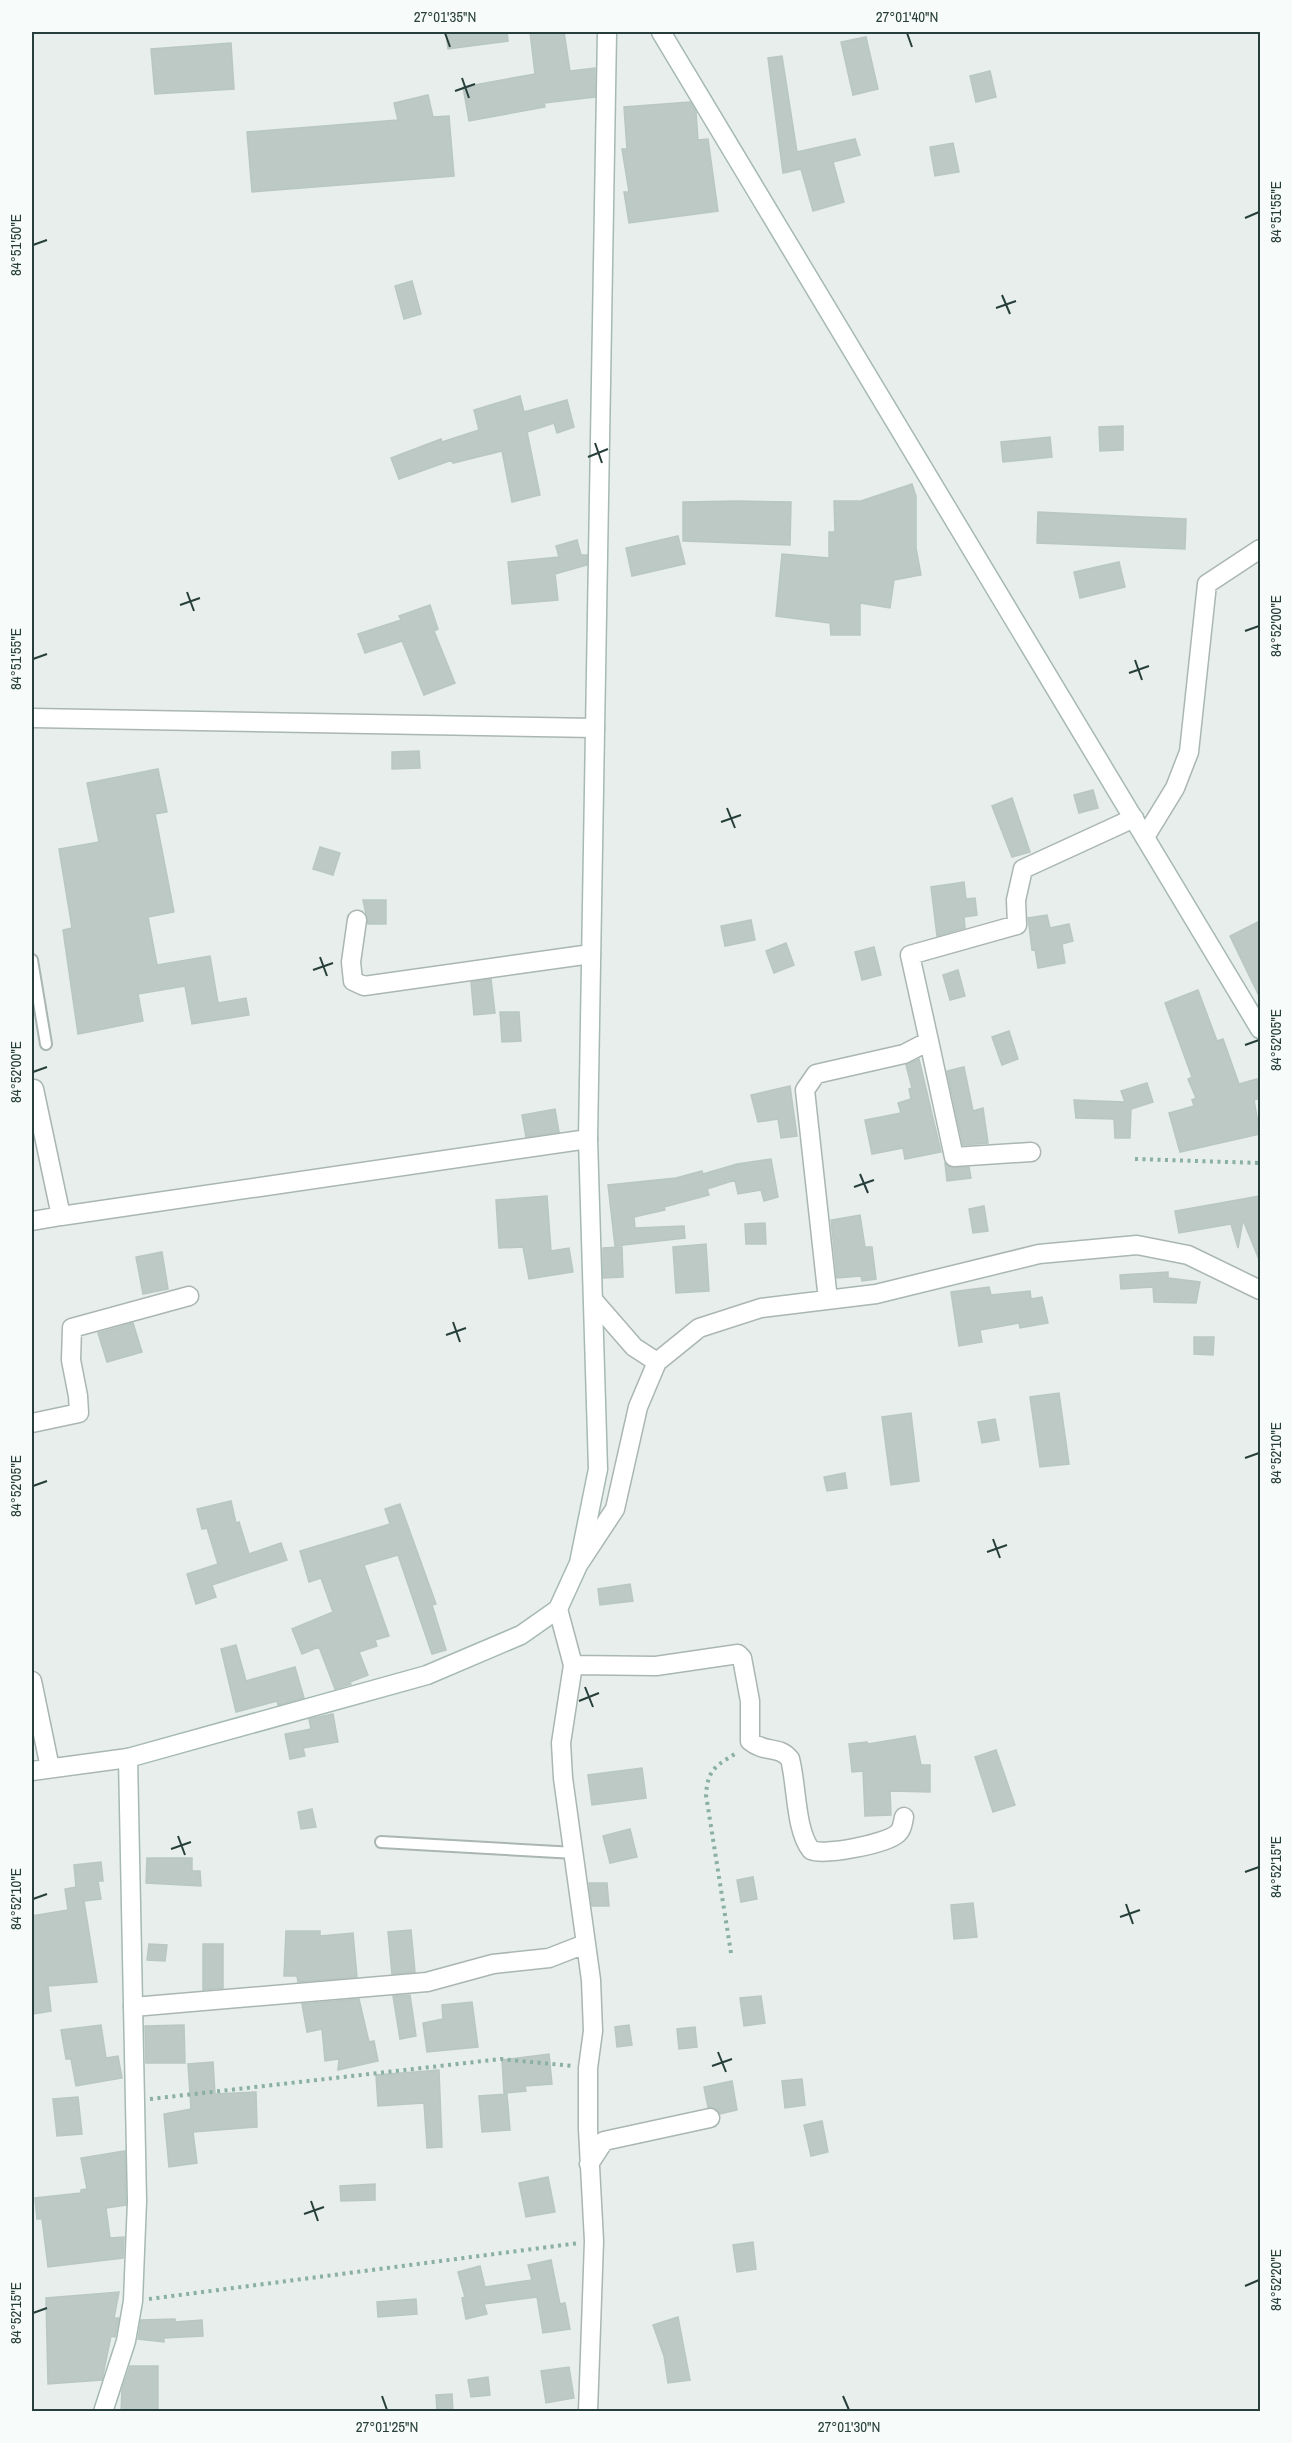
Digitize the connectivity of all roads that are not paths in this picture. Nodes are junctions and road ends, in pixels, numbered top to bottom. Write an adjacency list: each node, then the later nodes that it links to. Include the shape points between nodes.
1 (607, 32): 5 (street)
2 (661, 32): 6 (street)
3 (1260, 549): 7 (street, via 1207,584 1189,752 1175,788)
4 (32, 718): 5 (street)
5 (595, 728): 9 (street)
6 (1134, 818): 7 (street); 12 (street, via 1023,869 1016,900 1017,925 910,955)
7 (1145, 837): 11 (street)
8 (357, 920): 9 (street, via 351,962 353,981 364,986)
9 (591, 954): 15 (street)
10 (32, 960): 13 (lane)
11 (1260, 1029)
12 (929, 1041): 16 (street, via 954,1157); 21 (street, via 904,1054 816,1074 805,1089)
13 (46, 1044)
14 (32, 1089): 17 (street)
15 (588, 1139): 17 (street); 22 (street)
16 (1031, 1152)
17 (61, 1216): 18 (street)
18 (32, 1221)
19 (1260, 1290): 21 (street, via 1188,1255 1137,1245 1039,1254 876,1294)
20 (189, 1296): 24 (street, via 72,1328 71,1360 78,1413)
21 (828, 1300): 23 (street, via 761,1308 699,1328)
22 (594, 1301): 23 (street, via 634,1347); 25 (street, via 598,1469)
23 (657, 1362): 25 (street, via 638,1407 615,1509)
24 (32, 1423)
25 (579, 1563): 26 (street)
26 (558, 1609): 27 (street); 29 (street, via 521,1635 427,1675)
27 (573, 1665): 32 (street, via 656,1666 738,1654 750,1701 750,1741 763,1750 780,1751 790,1759 799,1816 811,1850 825,1852 886,1840 900,1831); 34 (street, via 561,1743)
28 (32, 1681): 30 (street)
29 (128, 1758): 30 (street); 36 (street)
30 (50, 1768): 31 (street)
31 (32, 1771)
32 (904, 1817)
33 (381, 1842): 34 (lane)
34 (575, 1853): 35 (street)
35 (585, 1944): 36 (street, via 549,1958 493,1964 428,1982); 38 (street, via 593,2031 588,2067)
36 (133, 2007): 39 (street, via 137,2202 133,2301 126,2341)
37 (710, 2118): 38 (street, via 604,2141)
38 (589, 2164): 40 (street, via 594,2241)
39 (103, 2412)
40 (588, 2412)

